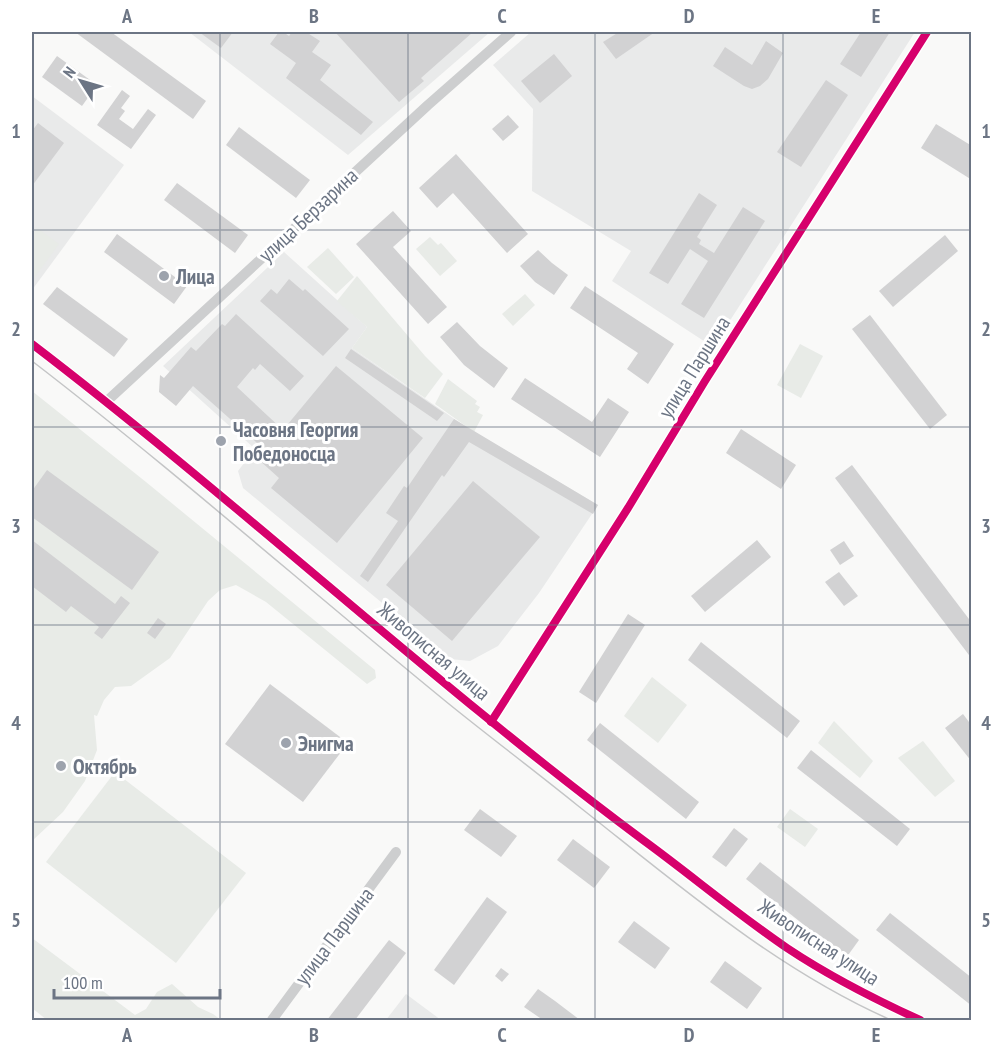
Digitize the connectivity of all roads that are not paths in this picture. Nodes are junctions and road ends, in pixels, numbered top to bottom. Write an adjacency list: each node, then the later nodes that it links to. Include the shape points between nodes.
1 (511, 32): 4 (street, улица Берзарина)
2 (927, 32): 5 (street, улица Паршина)
3 (32, 344): 4 (street, Живописная улица)
4 (107, 401): 5 (street, Живописная улица)
5 (491, 722): 8 (street, Живописная улица, via 786,947 874,999)
6 (396, 852): 7 (street, улица Паршина)
7 (272, 1020)
8 (920, 1020)

